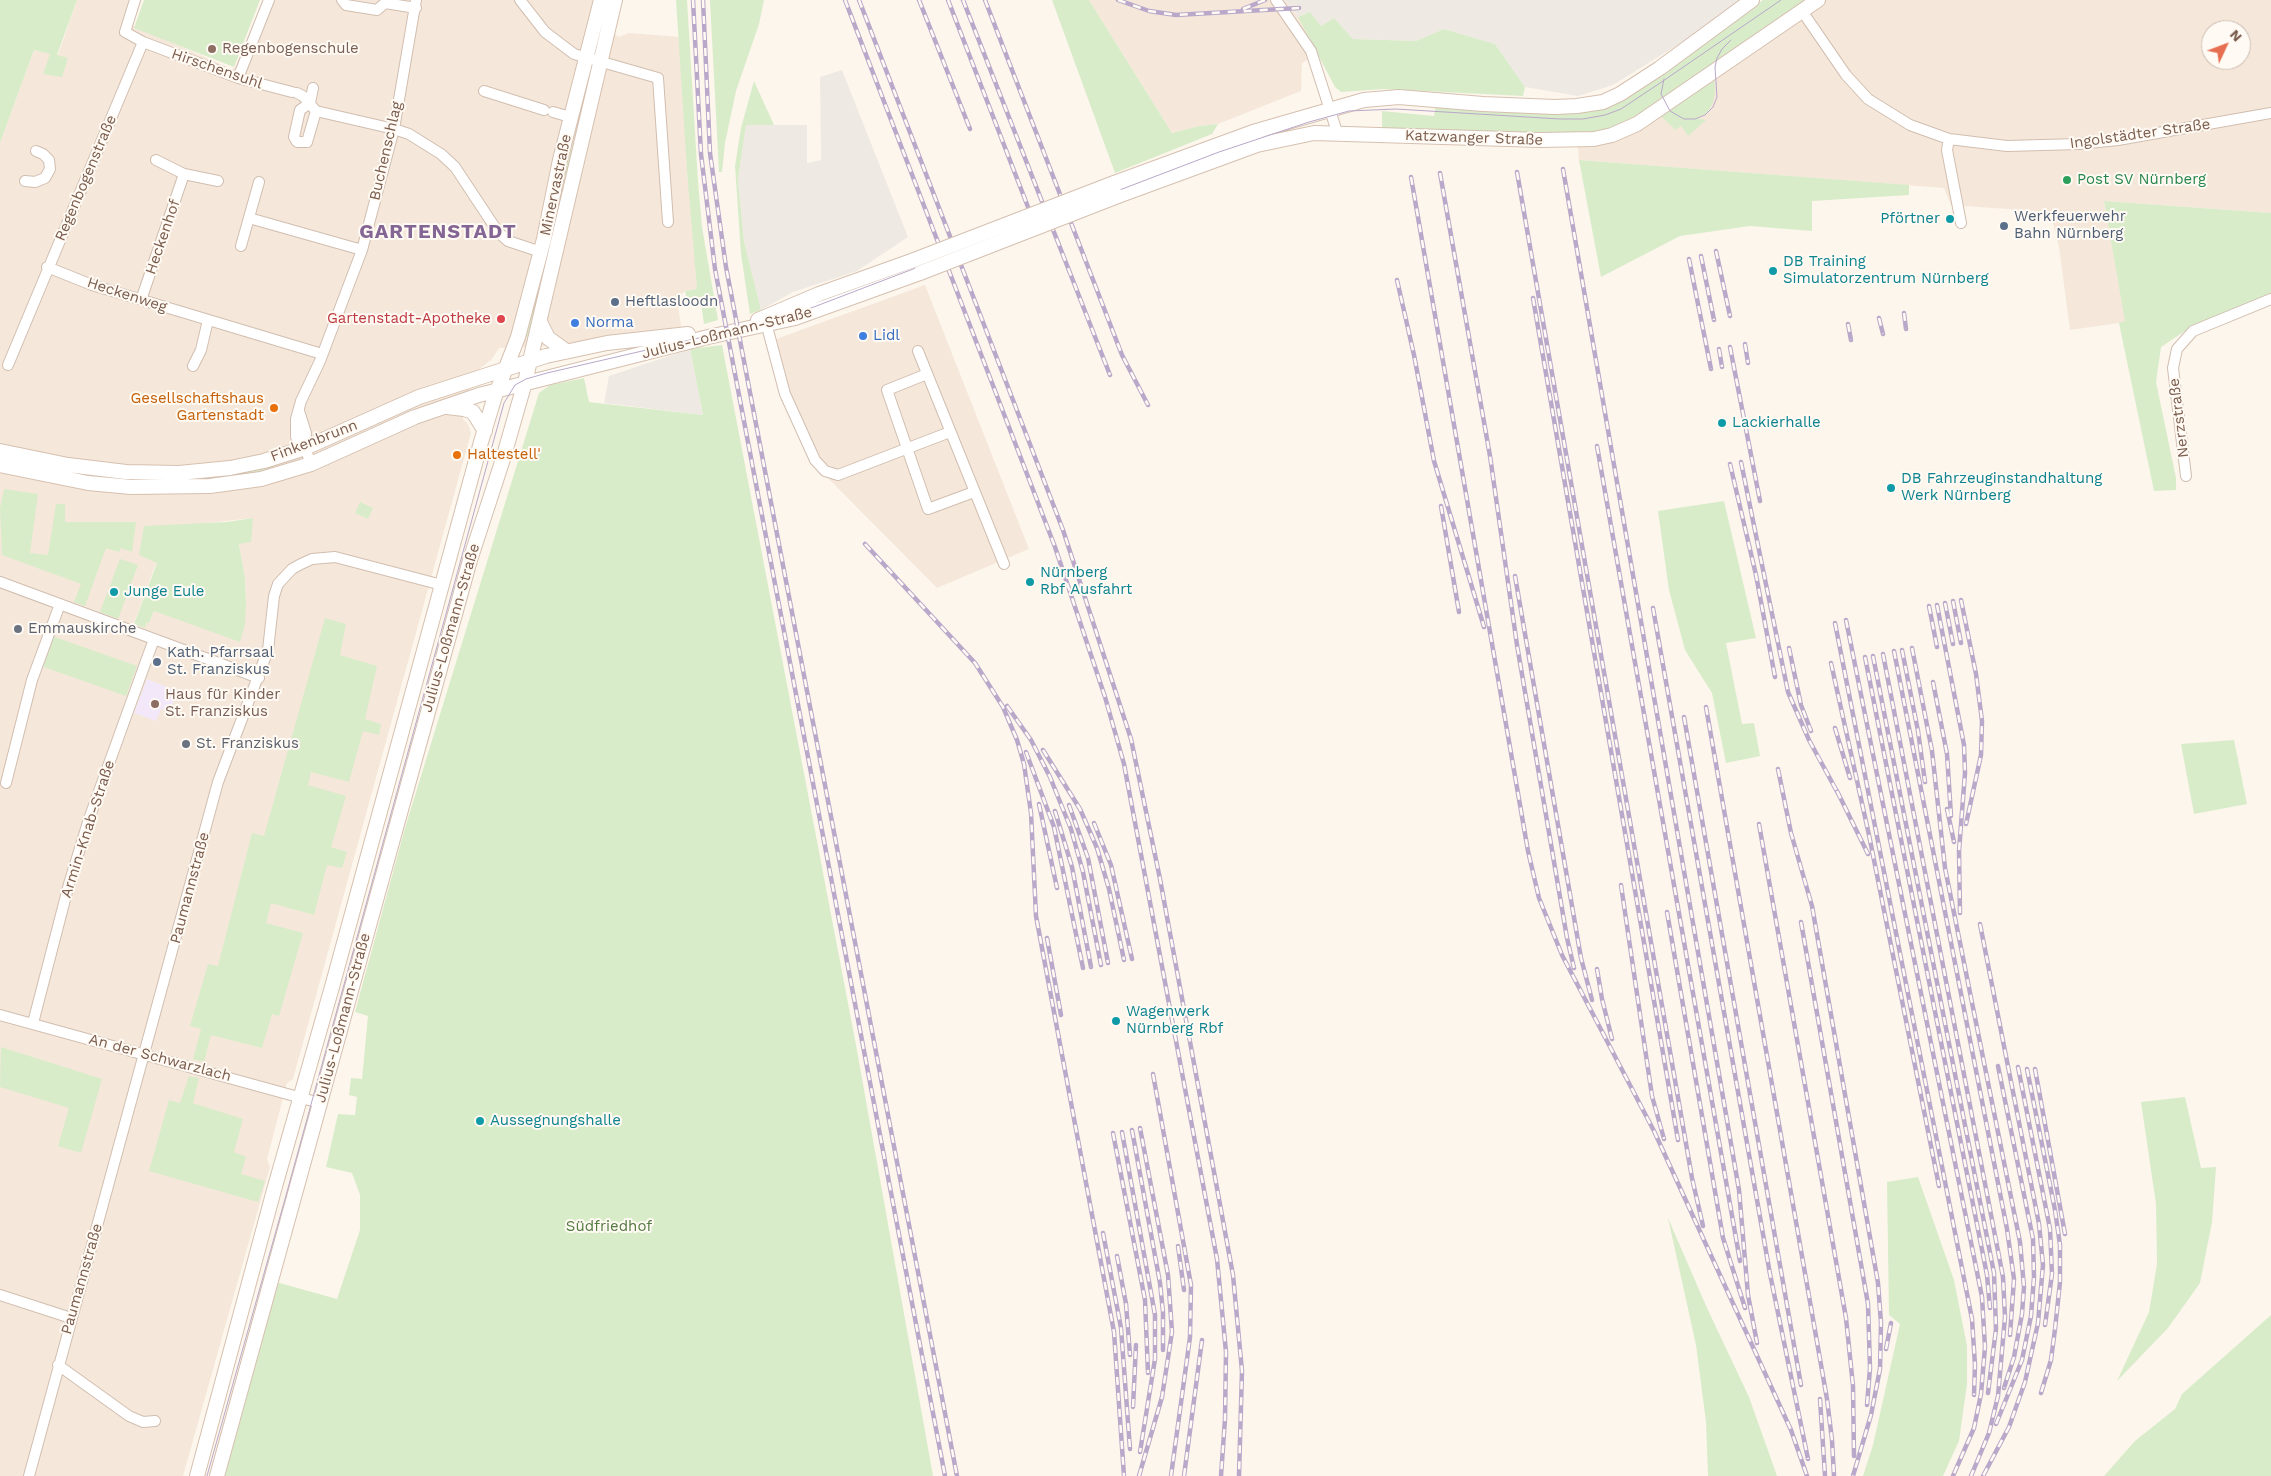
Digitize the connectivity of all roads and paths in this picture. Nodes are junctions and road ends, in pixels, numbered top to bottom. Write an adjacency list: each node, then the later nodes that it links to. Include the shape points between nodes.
1 (135, 0): 13 (street, via 124,32)
2 (269, 0): 16 (street)
3 (342, 0): 10 (street, via 346,5 377,10)
4 (520, 0): 14 (street, via 551,38)
5 (600, 0): 14 (main road, Minervastraße)
6 (615, 0): 15 (main road, Minervastraße)
7 (1276, 0): 20 (street, via 1311,51)
8 (1752, 0): 20 (main road, via 1633,86 1595,104 1515,106 1388,97)
9 (1818, 0): 12 (main road, Katzwanger Straße)
10 (384, 1): 11 (street)
11 (416, 4): 23 (street, Buchenschlag)
12 (1798, 5): 24 (main road, Katzwanger Straße, via 1637,124 1607,136 1583,140 1531,140); 25 (street, Ingolstädter Straße, via 1846,75 1868,100 1910,125)
13 (143, 42): 16 (street, Hirschensuhl); 39 (street, Regenbogenstraße)
14 (586, 58): 15 (street); 22 (main road, Minervastraße)
15 (601, 63): 34 (street, via 658,78); 43 (main road, Minervastraße)
16 (238, 78): 19 (street, Hirschensuhl, via 294,92)
17 (313, 88): 19 (street)
18 (484, 91): 22 (street)
19 (313, 107): 23 (street, Hirschensuhl)
20 (1330, 108): 24 (street); 32 (main road, via 1221,142)
21 (2271, 113): 25 (street, Ingolstädter Straße, via 2079,144 2007,146)
22 (570, 117): 38 (main road, Minervastraße)
23 (394, 129): 37 (street, Buchenschlag); 38 (street, Hirschensuhl, via 409,134 455,167 484,215 508,241)
24 (1337, 132): 32 (main road, Katzwanger Straße, via 1306,134 1257,145)
25 (1949, 139): 35 (street, via 1947,150)
26 (36, 151): 29 (street, via 44,154 50,169 45,178)
27 (156, 160): 28 (street)
28 (184, 174): 30 (street); 41 (street, Heckenhof)
29 (25, 181)
30 (218, 181)
31 (259, 182): 33 (street)
32 (1116, 190): 44 (main road, Julius-Loßmann-Straße, bridge, via 917,267 819,294)
33 (248, 218): 36 (street); 37 (street)
34 (668, 222)
35 (1961, 222)
36 (241, 246)
37 (362, 250): 47 (street, Buchenschlag)
38 (541, 252): 51 (main road, Minervastraße)
39 (47, 266): 41 (street, Heckenweg, via 92,285); 49 (street, Regenbogenstraße)
40 (2271, 299): 63 (street, Nerzstraße, via 2193,331 2178,349 2173,368)
41 (141, 300): 42 (street, Heckenweg)
42 (208, 320): 47 (street, Heckenweg); 50 (street, via 201,350)
43 (540, 322): 45 (main road, via 548,338); 48 (main road, Minervastraße)
44 (765, 322): 45 (main road, Julius-Loßmann-Straße); 53 (main road, Julius-Loßmann-Straße); 59 (street, via 785,394 812,454 825,470 838,475)
45 (566, 351): 48 (main road, Julius-Loßmann-Straße)
46 (918, 351): 52 (street)
47 (322, 354): 58 (street, Buchenschlag, via 295,428 296,437)
48 (530, 361): 51 (main road, Finkenbrunn); 53 (main road, Minervastraße)
49 (8, 365)
50 (193, 366)
51 (507, 368): 54 (main road, Julius-Loßmann-Straße); 58 (main road, Finkenbrunn, via 419,397)
52 (927, 374): 57 (street); 59 (street, via 887,390)
53 (525, 382): 54 (main road, Finkenbrunn); 76 (main road, Julius-Loßmann-Straße, via 504,459 470,560)
54 (498, 389): 55 (main road, Finkenbrunn); 56 (main road, Julius-Loßmann-Straße)
55 (441, 407): 56 (main road, via 468,410 477,417); 61 (main road, Finkenbrunn)
56 (485, 431): 67 (main road, Julius-Loßmann-Straße)
57 (950, 432): 59 (street); 64 (street)
58 (305, 448): 60 (main road, Finkenbrunn, via 242,466 170,474 90,468); 61 (street, Buchenschlag)
59 (907, 449): 64 (street, via 928,509)
60 (0, 451)
61 (311, 464): 62 (main road, Finkenbrunn, via 238,483 161,488 104,485)
62 (0, 465)
63 (2186, 476)
64 (974, 492): 65 (street)
65 (1004, 564)
66 (0, 582): 68 (street)
67 (442, 585): 70 (street, Paumannstraße, via 335,557 312,559 301,564 278,584 268,650); 75 (main road, Julius-Loßmann-Straße)
68 (60, 604): 69 (street); 71 (street, via 32,680)
69 (154, 639): 70 (street); 73 (street, Armin-Knab-Straße, via 89,819)
70 (260, 678): 74 (street, Paumannstraße, via 218,782)
71 (6, 783)
72 (0, 1015): 73 (street, An der Schwarzlach)
73 (33, 1023): 74 (street, An der Schwarzlach)
74 (145, 1054): 75 (street, An der Schwarzlach); 78 (street, Paumannstraße)
75 (300, 1097): 76 (street, An der Schwarzlach); 82 (main road, Julius-Loßmann-Straße)
76 (320, 1103): 83 (main road, Julius-Loßmann-Straße)
77 (0, 1295): 78 (street)
78 (71, 1318): 79 (street, Paumannstraße)
79 (58, 1365): 80 (street, via 129,1416 143,1422); 81 (street, Paumannstraße)
80 (155, 1421)
81 (29, 1476)
82 (197, 1476)
83 (217, 1476)

